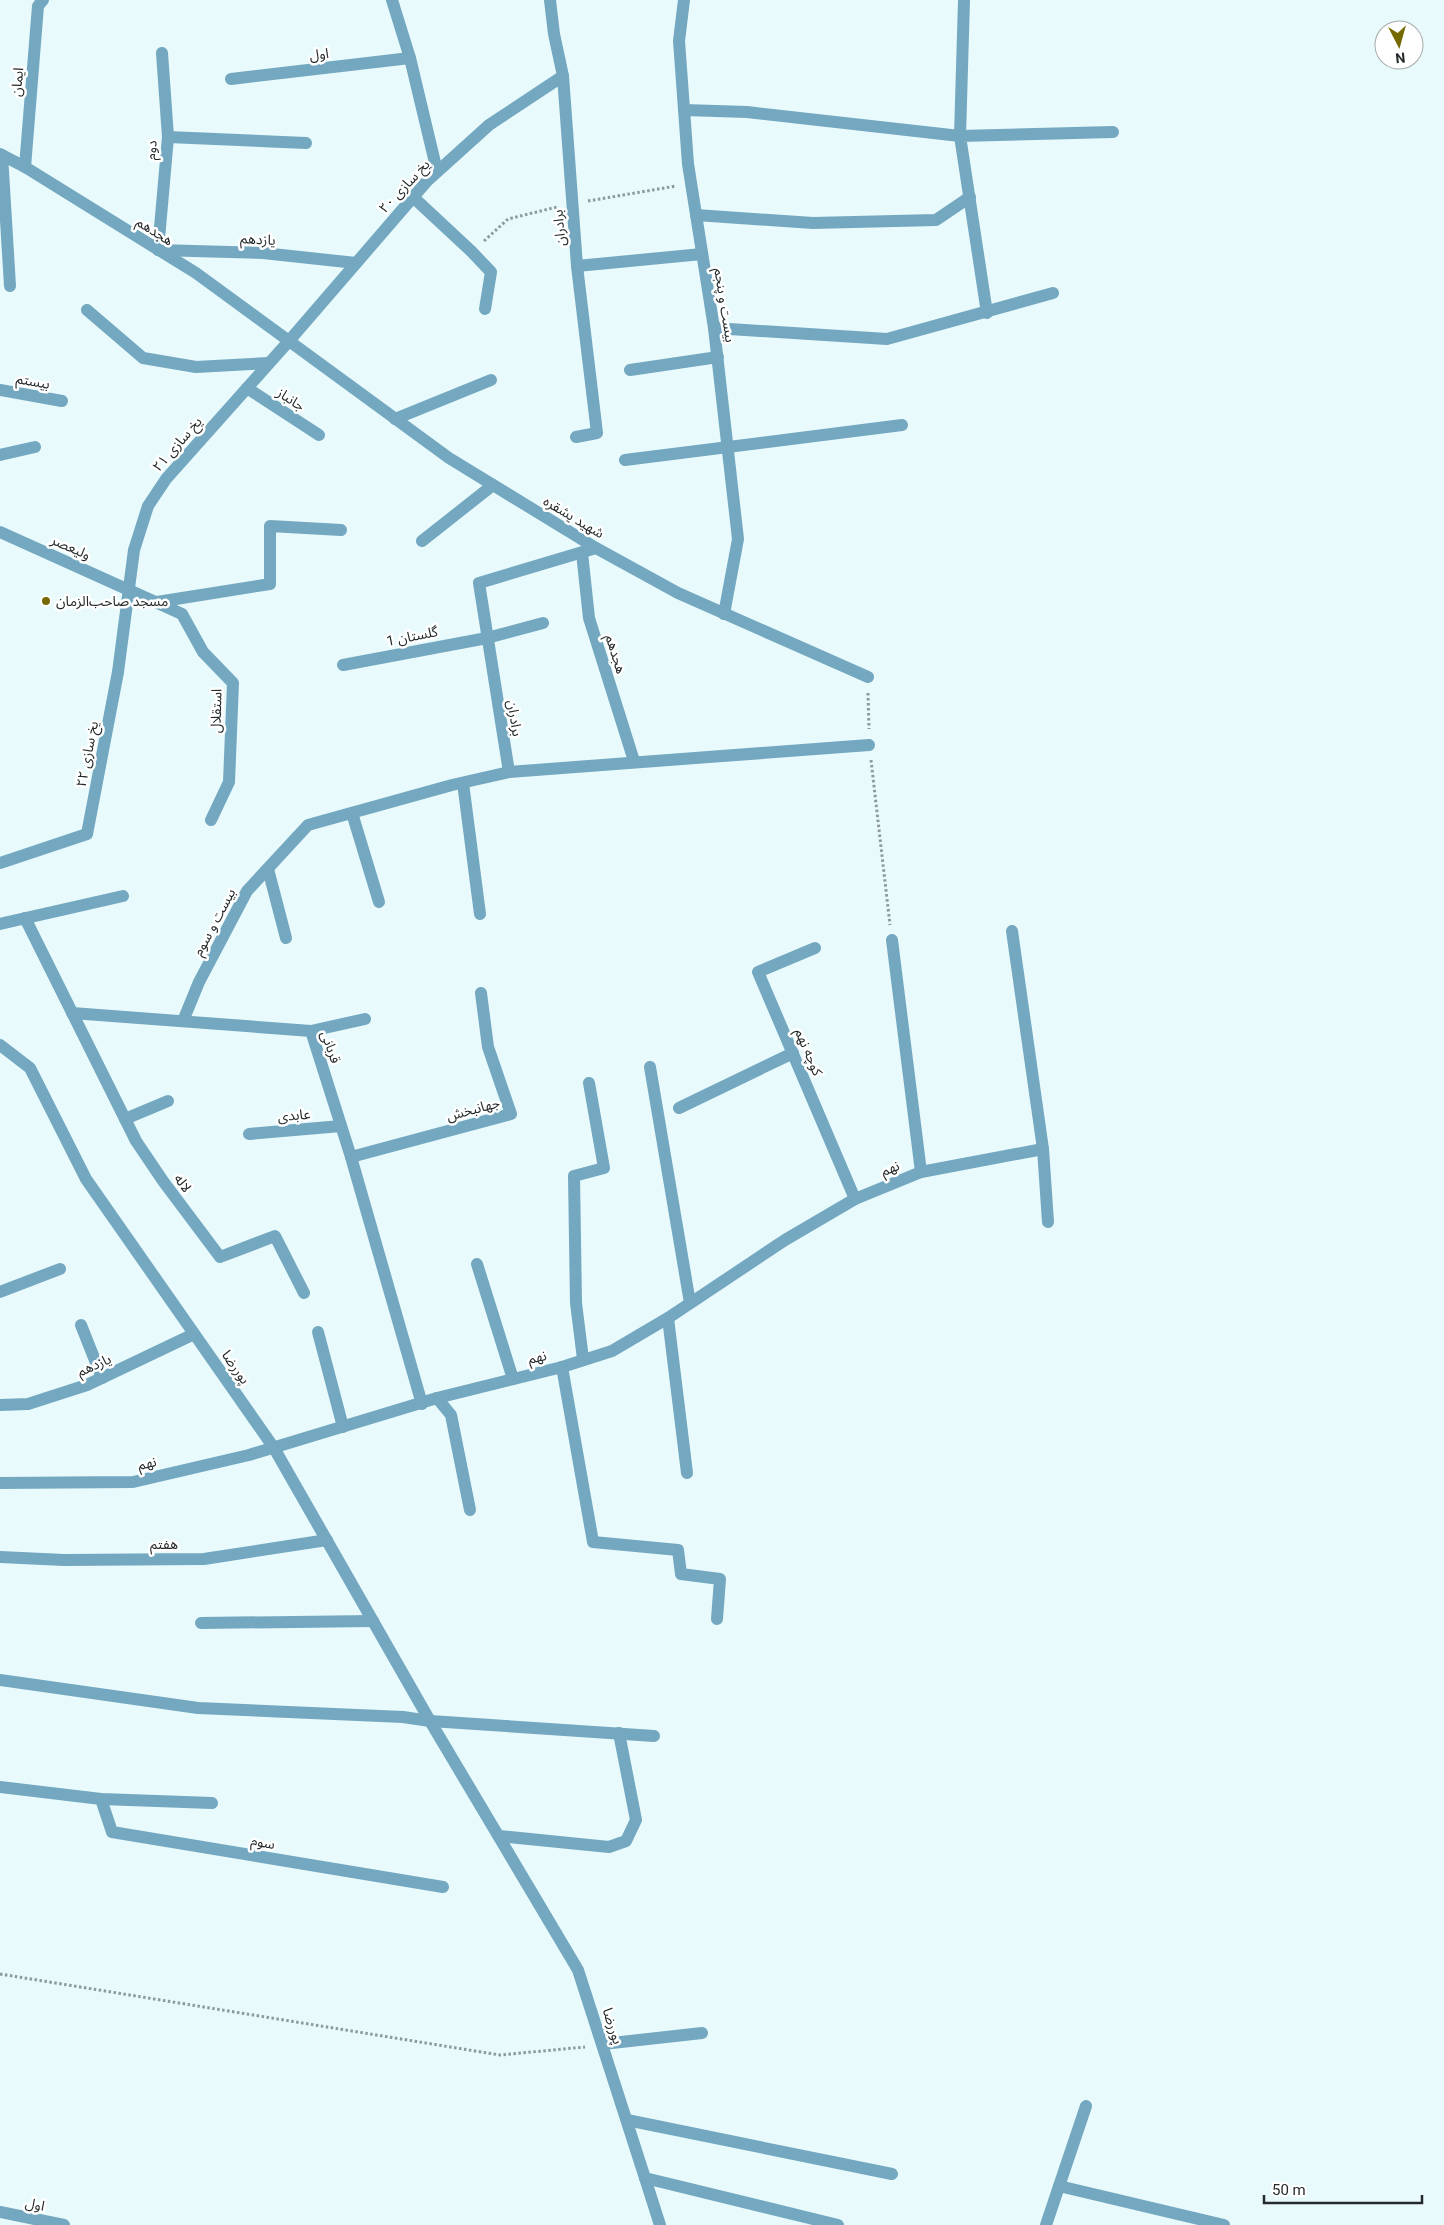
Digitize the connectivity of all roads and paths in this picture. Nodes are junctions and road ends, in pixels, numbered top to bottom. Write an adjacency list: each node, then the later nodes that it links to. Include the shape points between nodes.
1 (43, 0): 16 (street, ایمان, via 38,6)
2 (392, 0): 7 (street)
3 (550, 0): 8 (street, برادران)
4 (684, 0): 10 (street, بیست و پنجم, via 679,41)
5 (964, 0): 12 (street)
6 (162, 53): 13 (street, دوم)
7 (410, 58): 9 (street, اول); 17 (street)
8 (563, 76): 17 (street, یخ سازی ۲۰, via 488,125); 24 (street, برادران)
9 (231, 79)
10 (684, 110): 12 (street, via 747,112); 20 (street, بیست و پنجم)
11 (1113, 132): 12 (street)
12 (960, 136): 19 (street)
13 (168, 137): 14 (street); 21 (street, دوم)
14 (306, 144)
15 (1, 155): 16 (street, هجدهم); 25 (street)
16 (25, 167): 21 (street, هجدهم)
17 (437, 171): 18 (street, یخ سازی ۲۰)
18 (413, 197): 23 (street, یخ سازی ۲۰); 27 (street, via 491,272)
19 (970, 197): 20 (street, via 936,220 813,223); 29 (street)
20 (696, 214): 22 (street, بیست و پنجم)
21 (158, 250): 23 (street, یازدهم, via 263,253); 31 (street, هجدهم, via 196,273)
22 (702, 254): 24 (street); 30 (street, بیست و پنجم)
23 (356, 263): 31 (street, یخ سازی ۲۰)
24 (577, 266): 42 (street, برادران, via 597,433)
25 (10, 286)
26 (1053, 293): 29 (street)
27 (485, 309)
28 (87, 310): 33 (street, via 143,358 196,367)
29 (987, 313): 30 (street, via 888,339)
30 (714, 328): 32 (street, بیست و پنجم)
31 (289, 341): 33 (street, یخ سازی ۲۱); 39 (street, شهید یشقره)
32 (718, 357): 34 (street); 44 (street, بیست و پنجم)
33 (269, 364): 36 (street, یخ سازی ۲۱)
34 (630, 370)
35 (491, 380): 39 (street)
36 (247, 388): 41 (street, جانباز); 53 (street, یخ سازی ۲۱, via 166,479 148,506 134,550)
37 (0, 390): 38 (street, بیستم)
38 (62, 401)
39 (396, 419): 47 (street, شهید یشقره)
40 (902, 425): 44 (street)
41 (319, 434)
42 (576, 437)
43 (35, 447): 45 (street)
44 (728, 447): 46 (street); 55 (street, بیست و پنجم, via 738,539)
45 (0, 455)
46 (625, 460)
47 (493, 485): 50 (street); 51 (street, شهید یشقره)
48 (340, 530): 54 (street, via 270,526 270,584)
49 (0, 532): 53 (street, ولیعصر)
50 (422, 541)
51 (596, 548): 52 (street, برادران); 55 (street, شهید یشقره)
52 (582, 553): 57 (street, برادران, via 479,583); 61 (street, هجدهم, via 589,618)
53 (129, 589): 54 (street, استقلال); 66 (street, یخ سازی ۲۲, via 118,672 87,834)
54 (157, 602): 65 (street, استقلال, via 182,614 203,652 233,684 229,782)
55 (724, 614): 59 (street, شهید یشقره)
56 (543, 622): 57 (street, گلستان 1)
57 (487, 638): 58 (street, گلستان 1); 62 (street, برادران)
58 (343, 664)
59 (868, 677): 60 (path)
60 (869, 745): 61 (street); 75 (path)
61 (634, 762): 62 (street)
62 (509, 772): 63 (street)
63 (462, 783): 64 (street); 70 (street)
64 (352, 813): 67 (street, بیست و سوم, via 308,825); 69 (street)
65 (211, 820)
66 (0, 863)
67 (268, 869): 74 (street); 80 (street, بیست و سوم, via 247,891 199,982)
68 (123, 896): 71 (street)
69 (379, 902)
70 (480, 914)
71 (25, 918): 72 (street); 78 (street)
72 (0, 924)
73 (1012, 931): 91 (street)
74 (286, 938)
75 (892, 940): 93 (street)
76 (815, 948): 83 (street, کوچه نهم, via 758,972)
77 (481, 993): 92 (street, جهانبخش, via 488,1047 510,1114)
78 (72, 1014): 80 (street, قربانی); 88 (street, لاله)
79 (364, 1019): 81 (street)
80 (184, 1021): 81 (street, قربانی)
81 (311, 1031): 89 (street, قربانی)
82 (0, 1046): 104 (street, پوررضا, via 30,1068 86,1179)
83 (793, 1053): 87 (street); 94 (street, کوچه نهم)
84 (650, 1066): 100 (street)
85 (589, 1083): 105 (street, via 604,1168 574,1176 576,1303)
86 (168, 1101): 88 (street)
87 (679, 1108)
88 (125, 1119): 99 (street, لاله, via 163,1181 220,1257 275,1236)
89 (341, 1126): 90 (street, عابدی); 92 (street, قربانی)
90 (249, 1134)
91 (1043, 1149): 93 (street, نهم); 95 (street)
92 (351, 1157): 110 (street, قربانی)
93 (921, 1172): 94 (street, نهم)
94 (855, 1199): 100 (street, نهم, via 785,1240)
95 (1048, 1222)
96 (477, 1264): 108 (street)
97 (60, 1269): 98 (street)
98 (0, 1292)
99 (304, 1293)
100 (690, 1303): 101 (street, نهم)
101 (668, 1318): 105 (street, نهم, via 612,1352); 114 (street)
102 (81, 1325): 107 (street)
103 (318, 1332): 112 (street)
104 (194, 1334): 107 (street, یازدهم); 113 (street, پوررضا)
105 (583, 1359): 106 (street, نهم)
106 (562, 1366): 108 (street, نهم); 119 (street, via 593,1542 678,1550 682,1574 720,1578)
107 (102, 1378): 111 (street, یازدهم, via 28,1404)
108 (513, 1379): 109 (street, نهم)
109 (436, 1398): 110 (street, نهم); 116 (street, via 451,1415)
110 (422, 1404): 112 (street, نهم)
111 (0, 1405)
112 (343, 1427): 113 (street, نهم)
113 (274, 1448): 115 (street, نهم, via 133,1482); 117 (street, پوررضا)
114 (687, 1473)
115 (0, 1483)
116 (470, 1510)
117 (327, 1540): 118 (street, هفتم, via 204,1559); 120 (street, پوررضا)
118 (0, 1557)
119 (717, 1619)
120 (373, 1621): 121 (street); 123 (street, پوررضا)
121 (201, 1623)
122 (0, 1680): 123 (street, via 198,1708 403,1717)
123 (430, 1722): 124 (street); 129 (street, پوررضا)
124 (619, 1733): 125 (street); 129 (street, via 636,1820 626,1841 609,1847)
125 (654, 1736)
126 (0, 1787): 127 (street)
127 (101, 1799): 128 (street); 130 (street, سوم, via 112,1832)
128 (212, 1802)
129 (498, 1836): 133 (street, پوررضا, via 578,1970)
130 (443, 1887)
131 (0, 1974): 133 (path, via 500,2054)
132 (702, 2033): 133 (street)
133 (603, 2044): 135 (street, پوررضا)
134 (1086, 2106): 138 (street)
135 (627, 2120): 136 (street); 137 (street, پوررضا)
136 (892, 2174)
137 (645, 2178): 141 (street, پوررضا); 142 (street)
138 (1059, 2186): 143 (street); 144 (street)
139 (0, 2212): 140 (street, اول)
140 (64, 2225)
141 (660, 2225)
142 (838, 2225)
143 (1046, 2225)
144 (1224, 2225)

